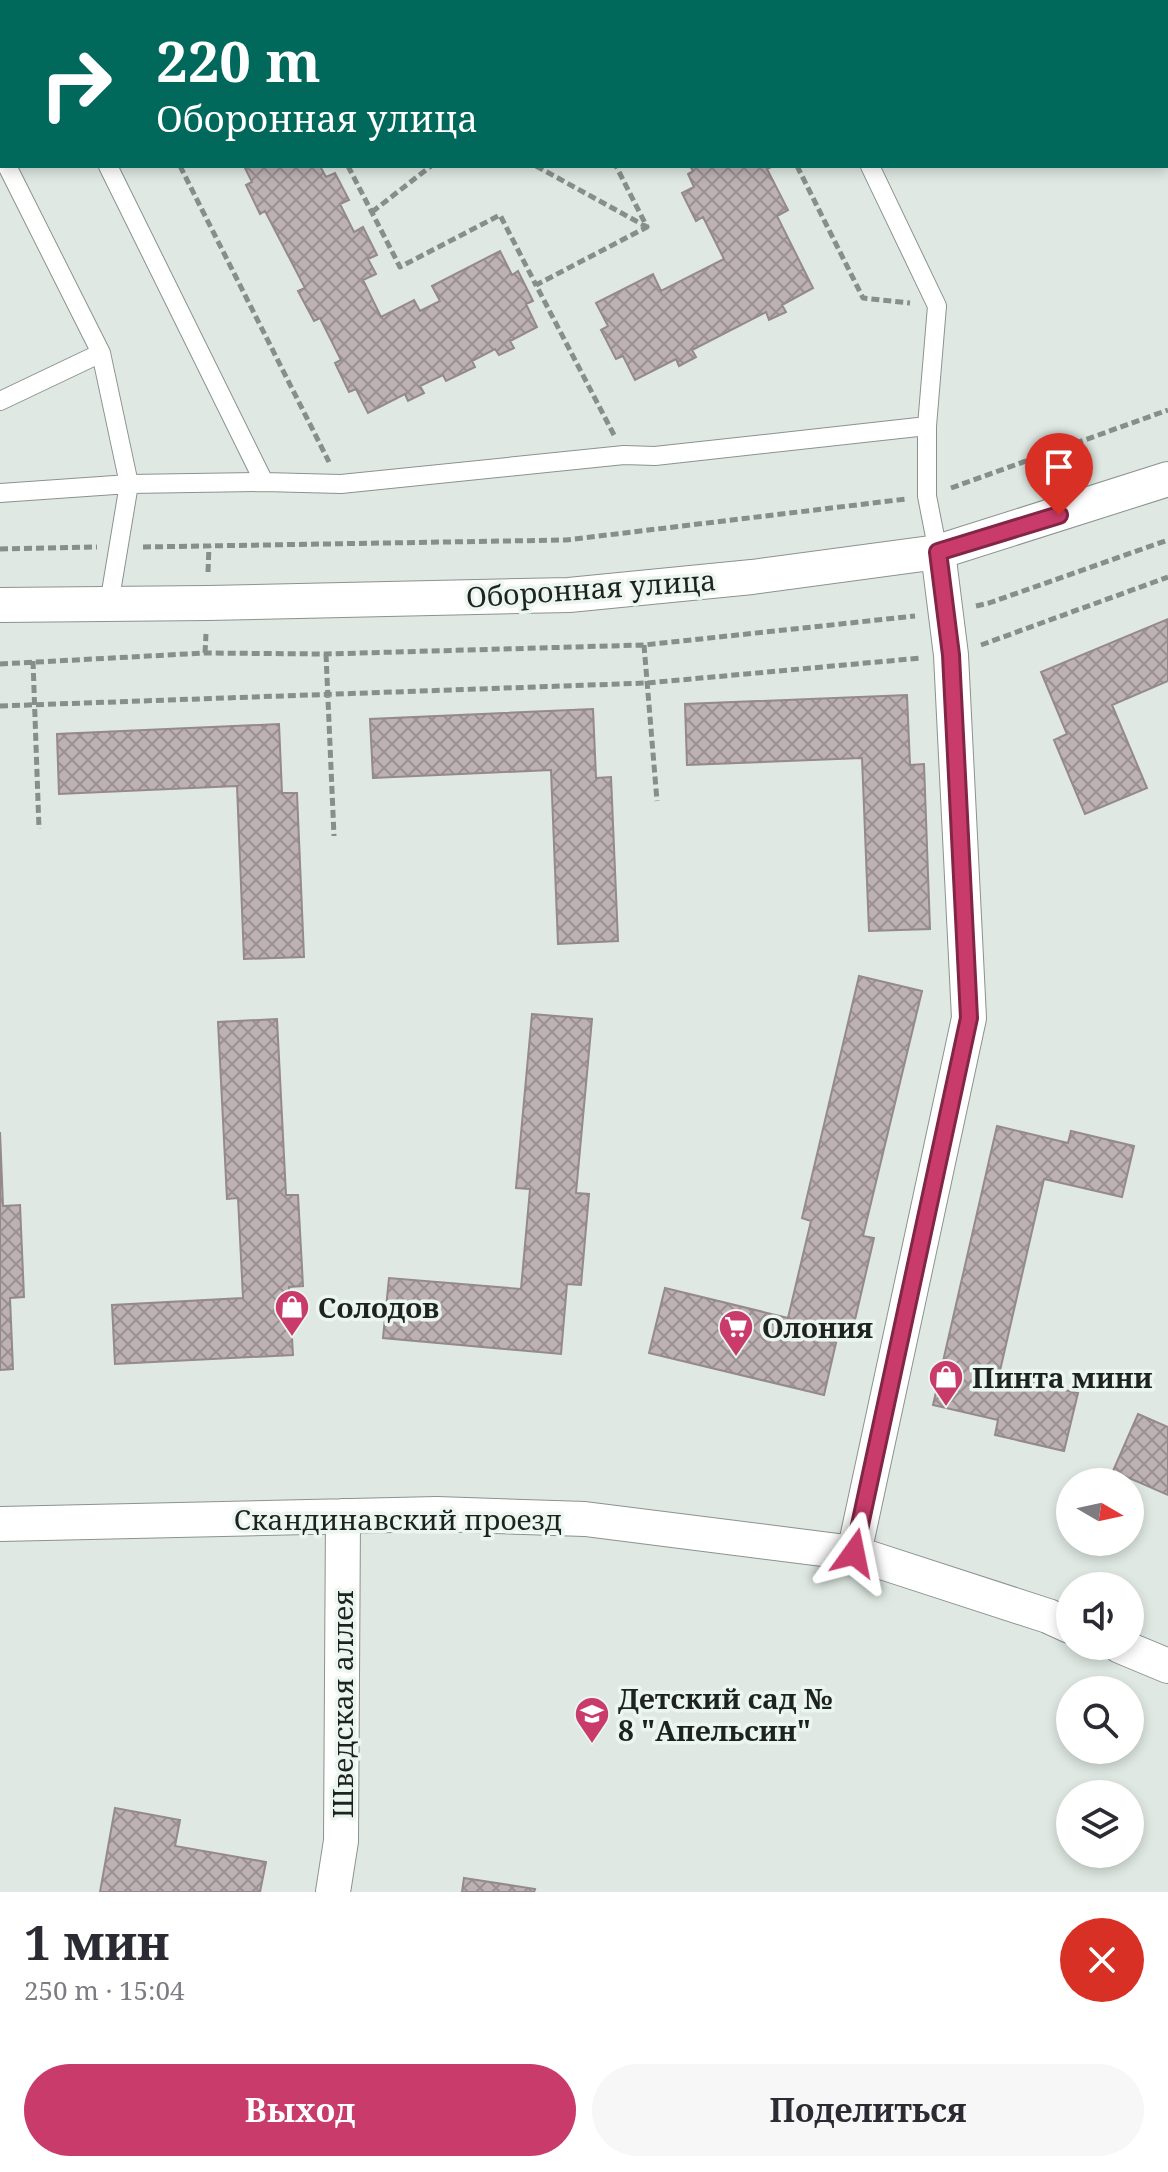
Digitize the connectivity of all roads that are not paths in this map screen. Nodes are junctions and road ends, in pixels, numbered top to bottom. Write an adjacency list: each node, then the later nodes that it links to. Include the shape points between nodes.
1 (8, 168): 4 (lane)
2 (109, 168): 8 (lane)
3 (871, 168): 6 (lane, via 937,306)
4 (101, 353): 5 (lane); 9 (lane)
5 (0, 401)
6 (927, 426): 8 (lane, via 341,484); 11 (lane, via 927,496)
7 (1168, 479): 11 (street, Оборонная улица)
8 (264, 482): 9 (lane)
9 (129, 484): 10 (lane); 12 (lane)
10 (0, 493)
11 (938, 552): 12 (street, Оборонная улица, via 569,595); 16 (street, via 951,655 969,1018)
12 (109, 604): 13 (street, Оборонная улица)
13 (0, 605)
14 (343, 1516): 15 (street, Скандинавский проезд); 16 (street, Скандинавский проезд, via 585,1519); 20 (street, Шведская аллея, via 341,1841)
15 (0, 1524)
16 (854, 1553): 17 (street, Скандинавский проезд)
17 (1056, 1620)
18 (1144, 1656): 19 (street)
19 (1168, 1666)
20 (333, 1892)

